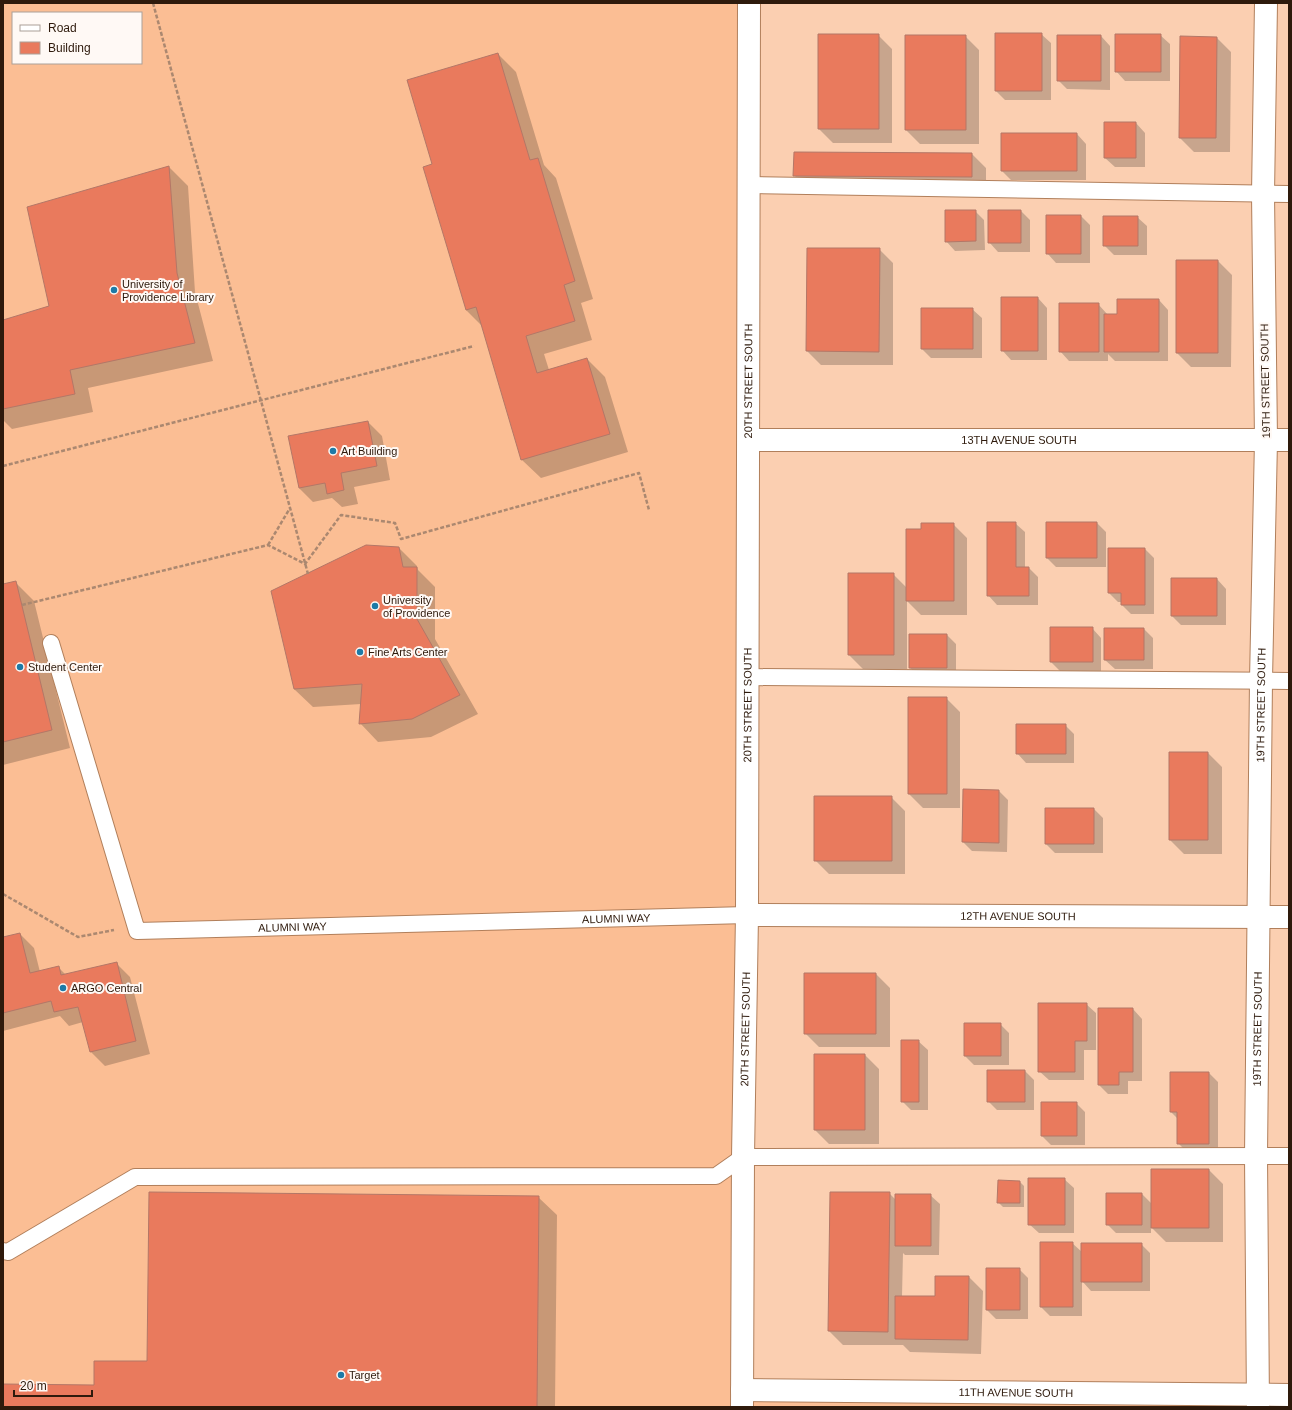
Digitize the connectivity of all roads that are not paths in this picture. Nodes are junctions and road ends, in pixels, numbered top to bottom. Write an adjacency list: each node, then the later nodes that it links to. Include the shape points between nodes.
1 (750, 3): 3 (street, 20TH STREET SOUTH)
2 (1266, 3): 4 (street, 19TH STREET SOUTH)
3 (750, 185): 4 (lane); 6 (street, 20TH STREET SOUTH)
4 (1263, 194): 5 (lane); 7 (street, 19TH STREET SOUTH)
5 (1289, 194)
6 (749, 440): 7 (street, 13TH AVENUE SOUTH); 10 (street, 20TH STREET SOUTH)
7 (1266, 440): 8 (street, 13TH AVENUE SOUTH); 11 (street, 19TH STREET SOUTH)
8 (1289, 440)
9 (51, 643): 13 (lane, ALUMNI WAY, via 137,931)
10 (747, 677): 11 (lane); 13 (street, 20TH STREET SOUTH)
11 (1261, 680): 12 (lane); 14 (street, 19TH STREET SOUTH)
12 (1289, 681)
13 (747, 915): 14 (street, 12TH AVENUE SOUTH); 16 (street, 20TH STREET SOUTH)
14 (1259, 917): 15 (street, 12TH AVENUE SOUTH); 17 (street, 19TH STREET SOUTH)
15 (1289, 917)
16 (743, 1156): 17 (lane); 19 (lane, via 716,1176 135,1178 8,1252); 21 (street, 20TH STREET SOUTH)
17 (1256, 1156): 18 (lane); 22 (street, 19TH STREET SOUTH)
18 (1289, 1156)
19 (3, 1252)
20 (1289, 1395): 22 (street, 11TH AVENUE SOUTH)
21 (742, 1399): 22 (street, 11TH AVENUE SOUTH)
22 (1258, 1401)

